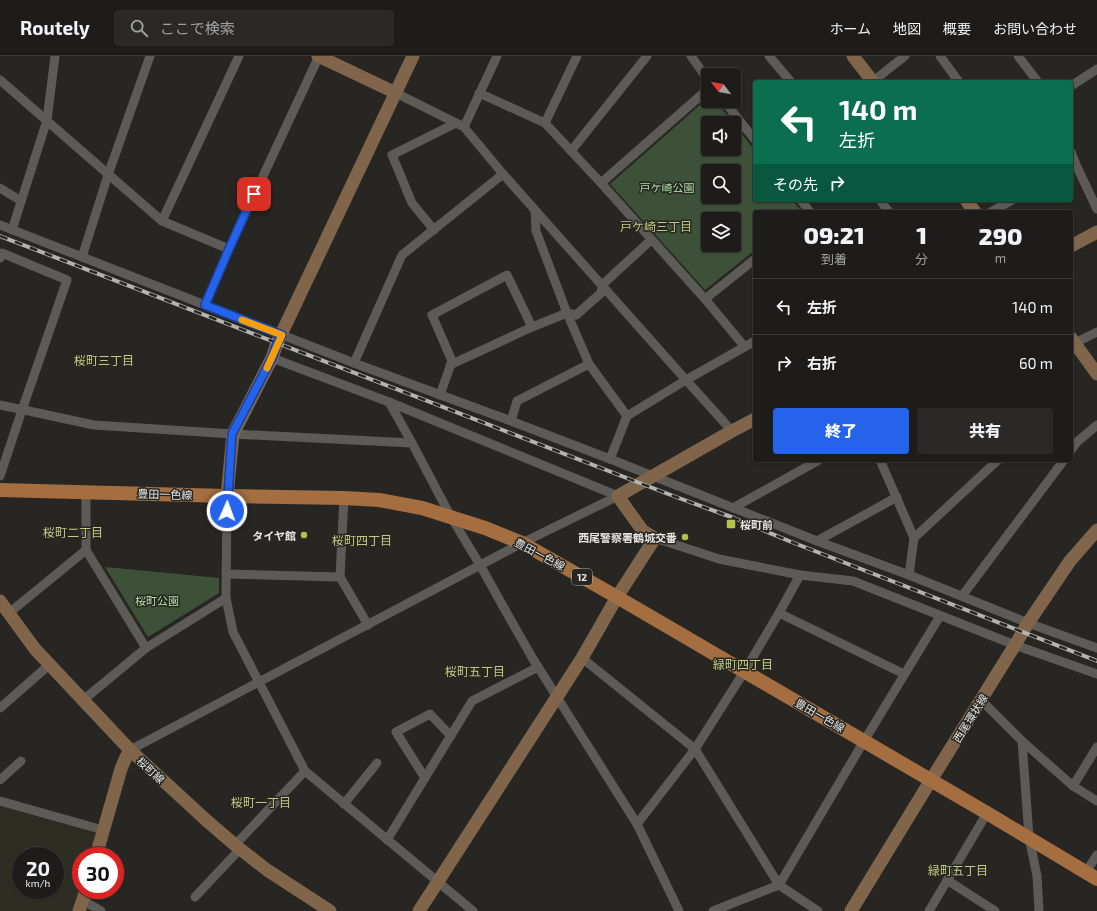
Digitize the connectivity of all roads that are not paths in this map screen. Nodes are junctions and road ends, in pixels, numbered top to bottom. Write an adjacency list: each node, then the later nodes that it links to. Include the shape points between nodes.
1 (55, 56): 28 (street)
2 (150, 56): 35 (street)
3 (239, 56): 43 (street)
4 (319, 56): 24 (street); 50 (street)
5 (413, 56): 24 (street)
6 (497, 56): 25 (street)
7 (577, 56): 29 (street)
8 (647, 56): 32 (street)
9 (692, 56): 16 (street)
10 (770, 56): 18 (street)
11 (853, 56): 19 (street)
12 (905, 56): 20 (street)
13 (940, 56): 21 (street)
14 (1018, 56): 22 (street)
15 (1097, 69): 23 (street)
16 (701, 70)
17 (0, 80): 28 (street)
18 (788, 80)
19 (871, 80)
20 (875, 80)
21 (958, 80)
22 (1036, 80)
23 (1073, 85)
24 (396, 93): 30 (street); 60 (street)
25 (479, 93): 29 (street); 30 (street)
26 (701, 95): 36 (street)
27 (730, 108): 31 (street)
28 (47, 120): 35 (street); 38 (street)
29 (545, 123): 32 (street)
30 (460, 125): 34 (street); 46 (street, via 392,155 412,203)
31 (753, 137)
32 (571, 151): 36 (street)
33 (1074, 168): 40 (street)
34 (504, 174): 41 (street); 46 (street)
35 (108, 175): 43 (street); 51 (street)
36 (601, 183): 48 (street)
37 (0, 188): 38 (street)
38 (21, 201): 45 (street)
39 (1008, 202): 42 (street)
40 (1097, 209)
41 (535, 210): 54 (street); 57 (street, via 536,231)
42 (994, 210)
43 (162, 221): 50 (street)
44 (0, 226): 45 (street)
45 (12, 230): 51 (street)
46 (434, 230): 65 (street, via 402,255)
47 (1097, 232): 49 (street)
48 (651, 240): 54 (street); 55 (street)
49 (1073, 245)
50 (229, 249): 56 (street)
51 (82, 257): 56 (street)
52 (0, 258): 73 (street, via 2,253 67,280)
53 (753, 261): 55 (street)
54 (602, 285): 57 (street, via 601,293 576,314); 69 (street)
55 (705, 299): 63 (street)
56 (205, 305): 60 (street)
57 (567, 313): 58 (street); 66 (street)
58 (532, 327): 67 (street); 67 (street, via 507,275 432,315 452,361)
59 (1097, 332): 61 (street)
60 (282, 335): 64 (street); 65 (street)
61 (1073, 341): 68 (street)
62 (753, 342): 63 (street)
63 (744, 346): 69 (street)
64 (272, 358): 71 (street); 79 (street)
65 (354, 363): 70 (street)
66 (589, 364): 74 (street); 76 (street, via 517,401)
67 (450, 365): 70 (street)
68 (1097, 374)
69 (686, 380): 74 (street); 78 (street)
70 (440, 395): 76 (street)
71 (389, 402): 81 (street); 92 (street)
72 (0, 405): 73 (street)
73 (22, 410): 79 (street, via 94,424); 87 (street)
74 (627, 416): 82 (street)
75 (753, 420): 78 (street)
76 (511, 421): 82 (street)
77 (1097, 425): 80 (street)
78 (732, 431): 88 (street)
79 (232, 434): 81 (street); 91 (street)
80 (1074, 439)
81 (412, 443): 96 (street)
82 (610, 459): 88 (street)
83 (815, 462): 95 (street)
84 (881, 462): 93 (street)
85 (996, 462): 99 (street)
86 (1062, 462): 108 (street)
87 (0, 476)
88 (652, 476): 92 (street); 95 (street)
89 (0, 490): 90 (main road, 豊田一色線 / 12)
90 (86, 492): 91 (main road, 豊田一色線 / 12); 102 (street)
91 (228, 496): 94 (main road, 豊田一色線 / 12); 104 (street)
92 (618, 496): 98 (street, via 643,531); 101 (street)
93 (897, 497): 99 (street); 100 (street)
94 (344, 498): 96 (main road, 豊田一色線 / 12, via 379,500 422,508); 107 (street)
95 (733, 508): 100 (street)
96 (451, 517): 101 (main road, 豊田一色線 / 12); 103 (street)
97 (1097, 530): 115 (street, 西尾環状線, via 1070,561)
98 (655, 538): 105 (street, via 719,559); 109 (street)
99 (914, 538): 106 (street)
100 (817, 541): 106 (street)
101 (522, 543): 103 (street); 109 (main road, 豊田一色線 / 12)
102 (86, 550): 112 (street); 119 (street)
103 (480, 565): 116 (street); 122 (street)
104 (226, 574): 107 (street); 110 (street)
105 (800, 575): 113 (street); 114 (street, via 853,581)
106 (909, 575): 108 (street)
107 (340, 577): 116 (street)
108 (962, 596): 115 (street)
109 (617, 597): 120 (street); 123 (main road, 豊田一色線 / 12)
110 (226, 598): 119 (street); 126 (street, via 233,632)
111 (0, 601): 112 (street, 桜町線)
112 (9, 613): 121 (street, 桜町線)
113 (779, 613): 123 (street); 124 (street)
114 (940, 616): 117 (street); 124 (street)
115 (1028, 623): 117 (street, 西尾環状線); 118 (street)
116 (368, 625): 126 (street)
117 (1015, 645): 125 (street); 128 (street, 西尾環状線)
118 (1097, 647)
119 (146, 648): 129 (street)
120 (582, 658): 127 (street); 135 (street)
121 (49, 665): 129 (street, 桜町線); 130 (street)
122 (538, 667): 127 (street); 131 (street, via 472,701)
123 (744, 672): 132 (main road, 豊田一色線 / 12); 135 (street)
124 (904, 674): 132 (street)
125 (1097, 674)
126 (260, 682): 136 (street); 139 (street)
127 (557, 696): 148 (street); 157 (street)
128 (981, 700): 133 (street); 142 (street, 西尾環状線)
129 (82, 701): 136 (street, 桜町線)
130 (0, 708)
131 (451, 736): 140 (street); 140 (street, via 430,714 396,732)
132 (864, 741): 142 (main road, 豊田一色線 / 12); 158 (street)
133 (1022, 741): 143 (street); 150 (street)
134 (1097, 747): 143 (street)
135 (695, 749): 148 (street); 158 (street)
136 (130, 750): 149 (street); 153 (street, 桜町線)
137 (21, 761): 141 (street)
138 (377, 762): 146 (street)
139 (305, 771): 146 (street); 153 (street)
140 (425, 778): 151 (street)
141 (0, 780)
142 (931, 780): 147 (main road, 豊田一色線 / 12); 169 (street, 西尾環状線)
143 (1073, 786): 145 (street)
144 (0, 801): 149 (street)
145 (1097, 801)
146 (344, 804): 151 (street)
147 (987, 813): 150 (main road, 豊田一色線 / 12); 156 (street)
148 (637, 824): 166 (street)
149 (103, 830): 152 (street)
150 (1029, 837): 155 (main road, 豊田一色線 / 12); 171 (street, via 1037,876)
151 (387, 840): 157 (street)
152 (98, 847)
153 (238, 847): 159 (street); 163 (street, 桜町線, via 267,870)
154 (1097, 855): 155 (street)
155 (1091, 876)
156 (947, 880): 161 (street); 170 (street)
157 (437, 882): 164 (street); 165 (street)
158 (779, 885): 167 (street); 168 (street)
159 (195, 897)
160 (82, 901): 162 (street)
161 (991, 910)
162 (101, 911)
163 (330, 911)
164 (419, 911)
165 (473, 911)
166 (679, 911)
167 (713, 911)
168 (818, 911)
169 (851, 911)
170 (929, 911)
171 (1039, 911)

